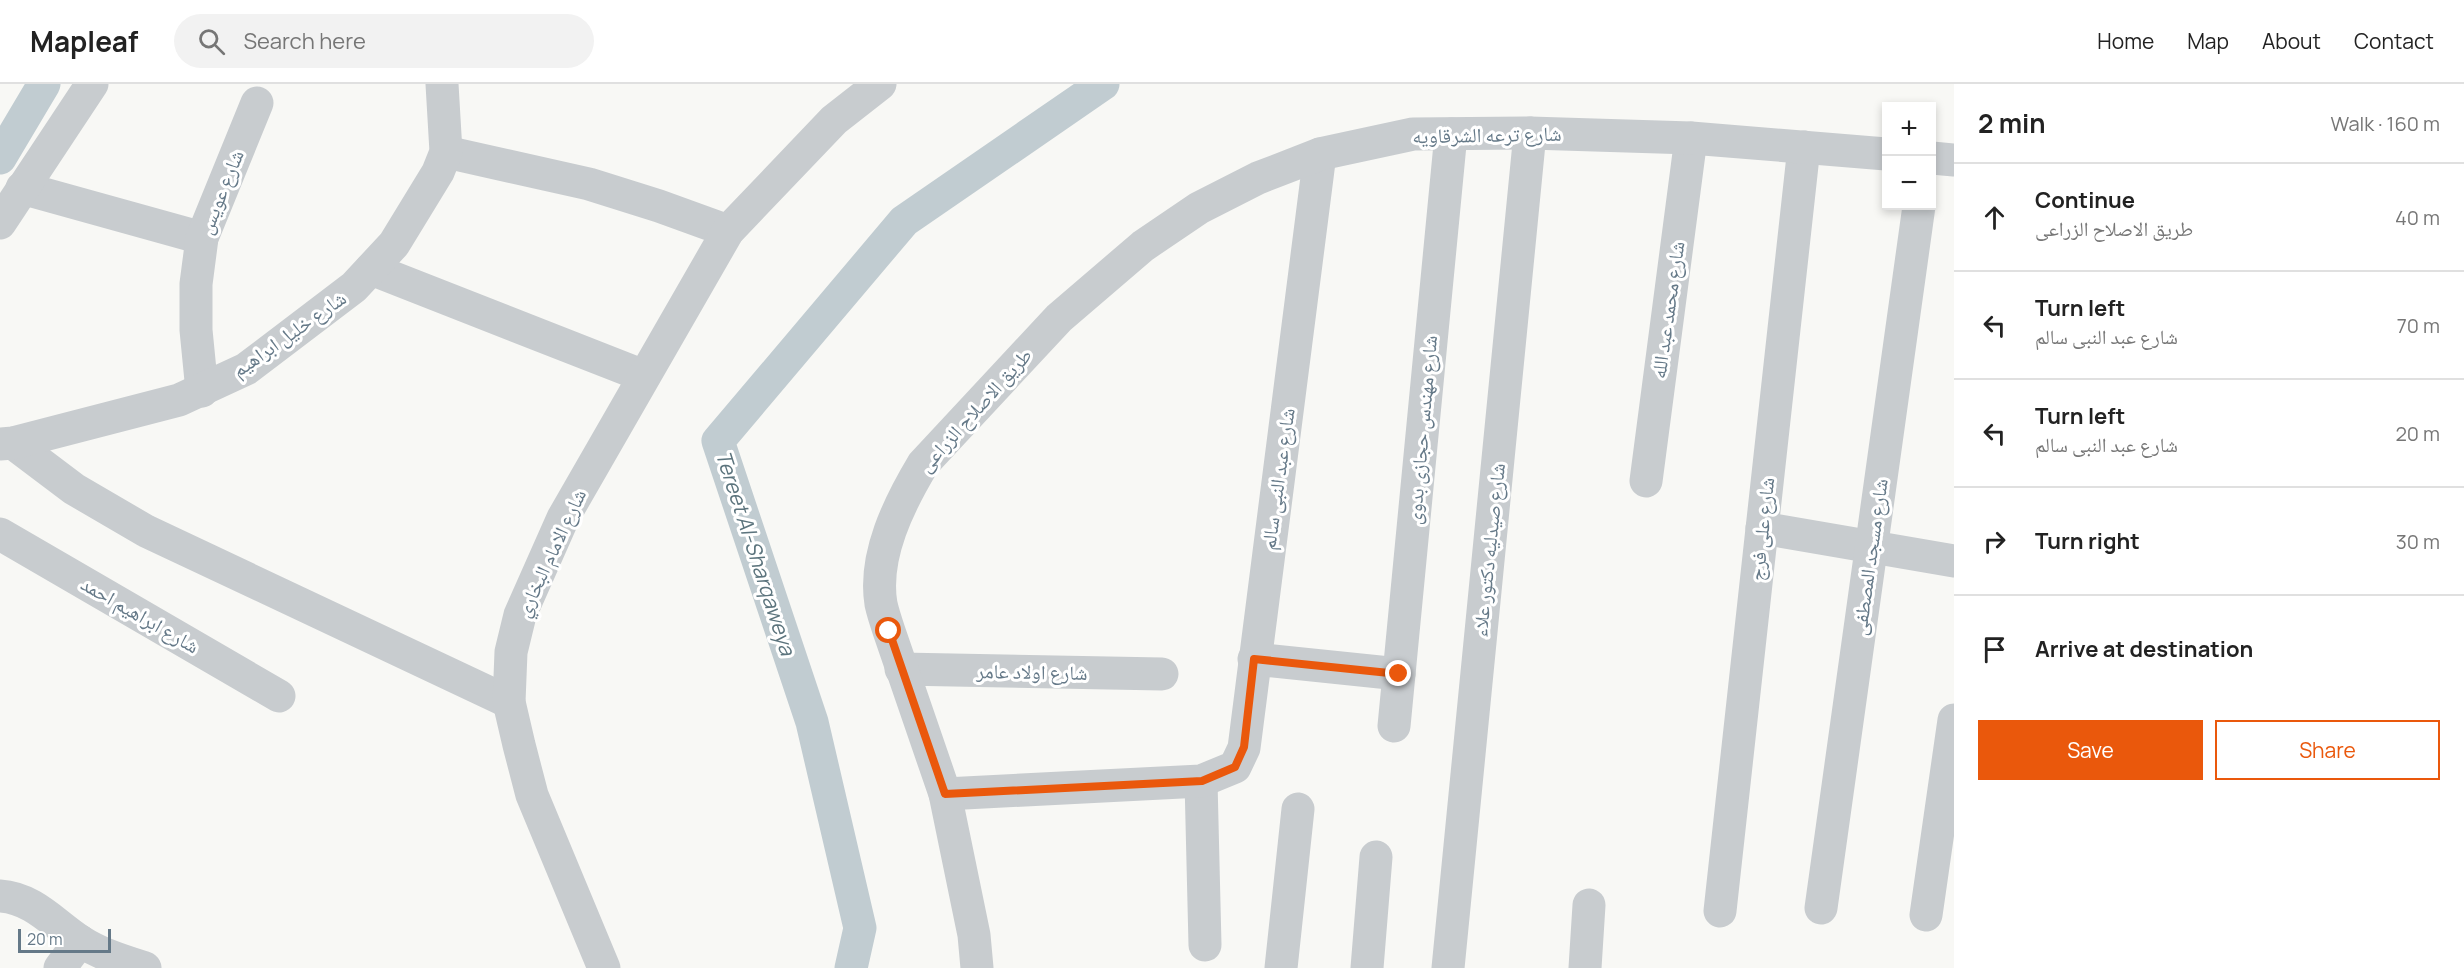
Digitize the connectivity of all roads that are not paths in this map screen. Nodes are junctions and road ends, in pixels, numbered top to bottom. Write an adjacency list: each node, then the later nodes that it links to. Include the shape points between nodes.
1 (92, 84): 14 (street)
2 (442, 84): 9 (street, شارع خليل ابراهيم)
3 (880, 84): 17 (street, شارع الامام البخاري, via 834,120)
4 (257, 103): 18 (street, شارع عويس)
5 (1530, 133): 6 (street, شارع ترعه الشرقاويه); 7 (street, شارع ترعه الشرقاويه); 54 (street, شارع صيدليه دكتور علاء)
6 (1451, 134): 10 (street, شارع ترعه الشرقاويه, via 1413,134); 32 (street, شارع مهندس حجازى بدوى)
7 (1691, 138): 8 (street, شارع ترعه الشرقاويه); 24 (street, شارع محمد عبد الله)
8 (1804, 147): 11 (street, شارع ترعه الشرقاويه); 25 (street, شارع على فرج)
9 (446, 152): 17 (street, via 589,184); 19 (street, شارع خليل ابراهيم, via 394,244)
10 (1320, 154): 20 (street, شارع ترعه الشرقاويه, via 1258,178 1199,208 1143,246); 29 (street, شارع عبد النبى سالم)
11 (1882, 154)
12 (1936, 158): 13 (street)
13 (1954, 160)
14 (22, 188): 16 (street); 18 (street)
15 (1918, 210): 27 (street, شارع مسجد المصطفى)
16 (0, 223)
17 (728, 231): 21 (street, شارع الامام البخاري)
18 (202, 238): 22 (street, شارع عويس, via 196,330)
19 (371, 269): 21 (street); 22 (street, شارع خليل ابراهيم, via 354,287 246,369)
20 (1092, 288): 30 (street, طريق الاصلاح الزراعى, via 947,436 909,487 880,569 881,604)
21 (644, 376): 34 (street, شارع الامام البخاري, via 563,518 519,615 511,652)
22 (202, 391): 23 (street, شارع خليل ابراهيم)
23 (7, 443): 34 (street, via 74,489 146,531)
24 (1646, 481)
25 (1762, 528): 27 (street); 44 (street, شارع على فرج)
26 (0, 534): 33 (street, شارع ابراهيم احمد)
27 (1872, 547): 28 (street); 43 (street, شارع مسجد المصطفى)
28 (1954, 561)
29 (1254, 659): 32 (street); 37 (street, شارع عبد النبى سالم, via 1244,747 1235,767)
30 (901, 669): 31 (street, شارع اولاد عامر); 38 (street, طريق الاصلاح الزراعى)
31 (1162, 674)
32 (1399, 674): 36 (street, شارع مهندس حجازى بدوى)
33 (279, 696)
34 (509, 702): 50 (street, شارع الامام البخاري, via 532,795)
35 (1954, 720): 45 (street)
36 (1394, 726)
37 (1202, 781): 38 (street, شارع عبد النبى سالم); 47 (street)
38 (945, 794): 51 (street, طريق الاصلاح الزراعى, via 974,935)
39 (1298, 809): 52 (street)
40 (1376, 857): 53 (street)
41 (0, 896): 46 (street, via 34,906)
42 (1589, 905): 55 (street)
43 (1821, 908)
44 (1720, 911)
45 (1926, 915)
46 (80, 941): 48 (street); 49 (street)
47 (1204, 945)
48 (60, 968)
49 (145, 968)
50 (604, 968)
51 (977, 968)
52 (1281, 968)
53 (1367, 968)
54 (1448, 968)
55 (1585, 968)

